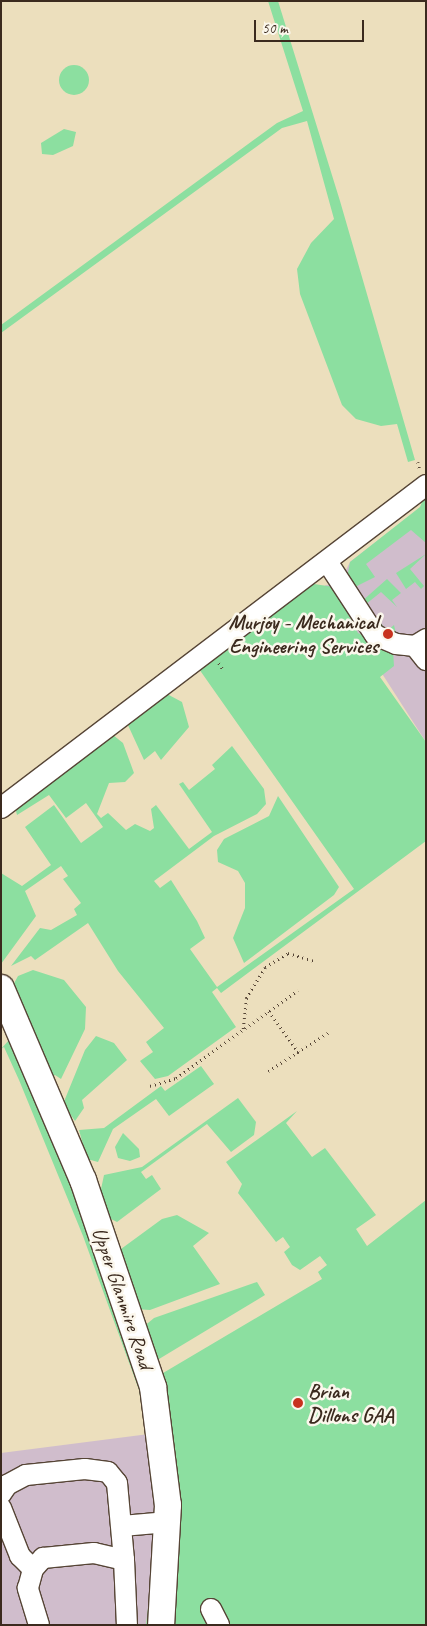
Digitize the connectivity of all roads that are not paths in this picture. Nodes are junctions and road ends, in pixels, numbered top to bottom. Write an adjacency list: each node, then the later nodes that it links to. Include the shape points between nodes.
1 (426, 485): 2 (street)
2 (328, 564): 3 (street, via 366,628 385,641); 4 (street)
3 (422, 648)
4 (1, 808)
5 (1, 988): 8 (main road, Upper Glanmire Road, via 80,1172 148,1371 162,1432)
6 (1, 1494): 9 (street, via 7,1485 26,1475 85,1469 108,1472 117,1483)
7 (1, 1508): 11 (street, via 20,1556)
8 (168, 1522): 9 (street); 14 (main road, Upper Glanmire Road)
9 (122, 1526): 10 (street)
10 (124, 1560): 11 (street, via 94,1553 56,1555 43,1558); 13 (street)
11 (33, 1569): 12 (street, via 28,1588)
12 (39, 1625)
13 (127, 1625)
14 (161, 1625)

